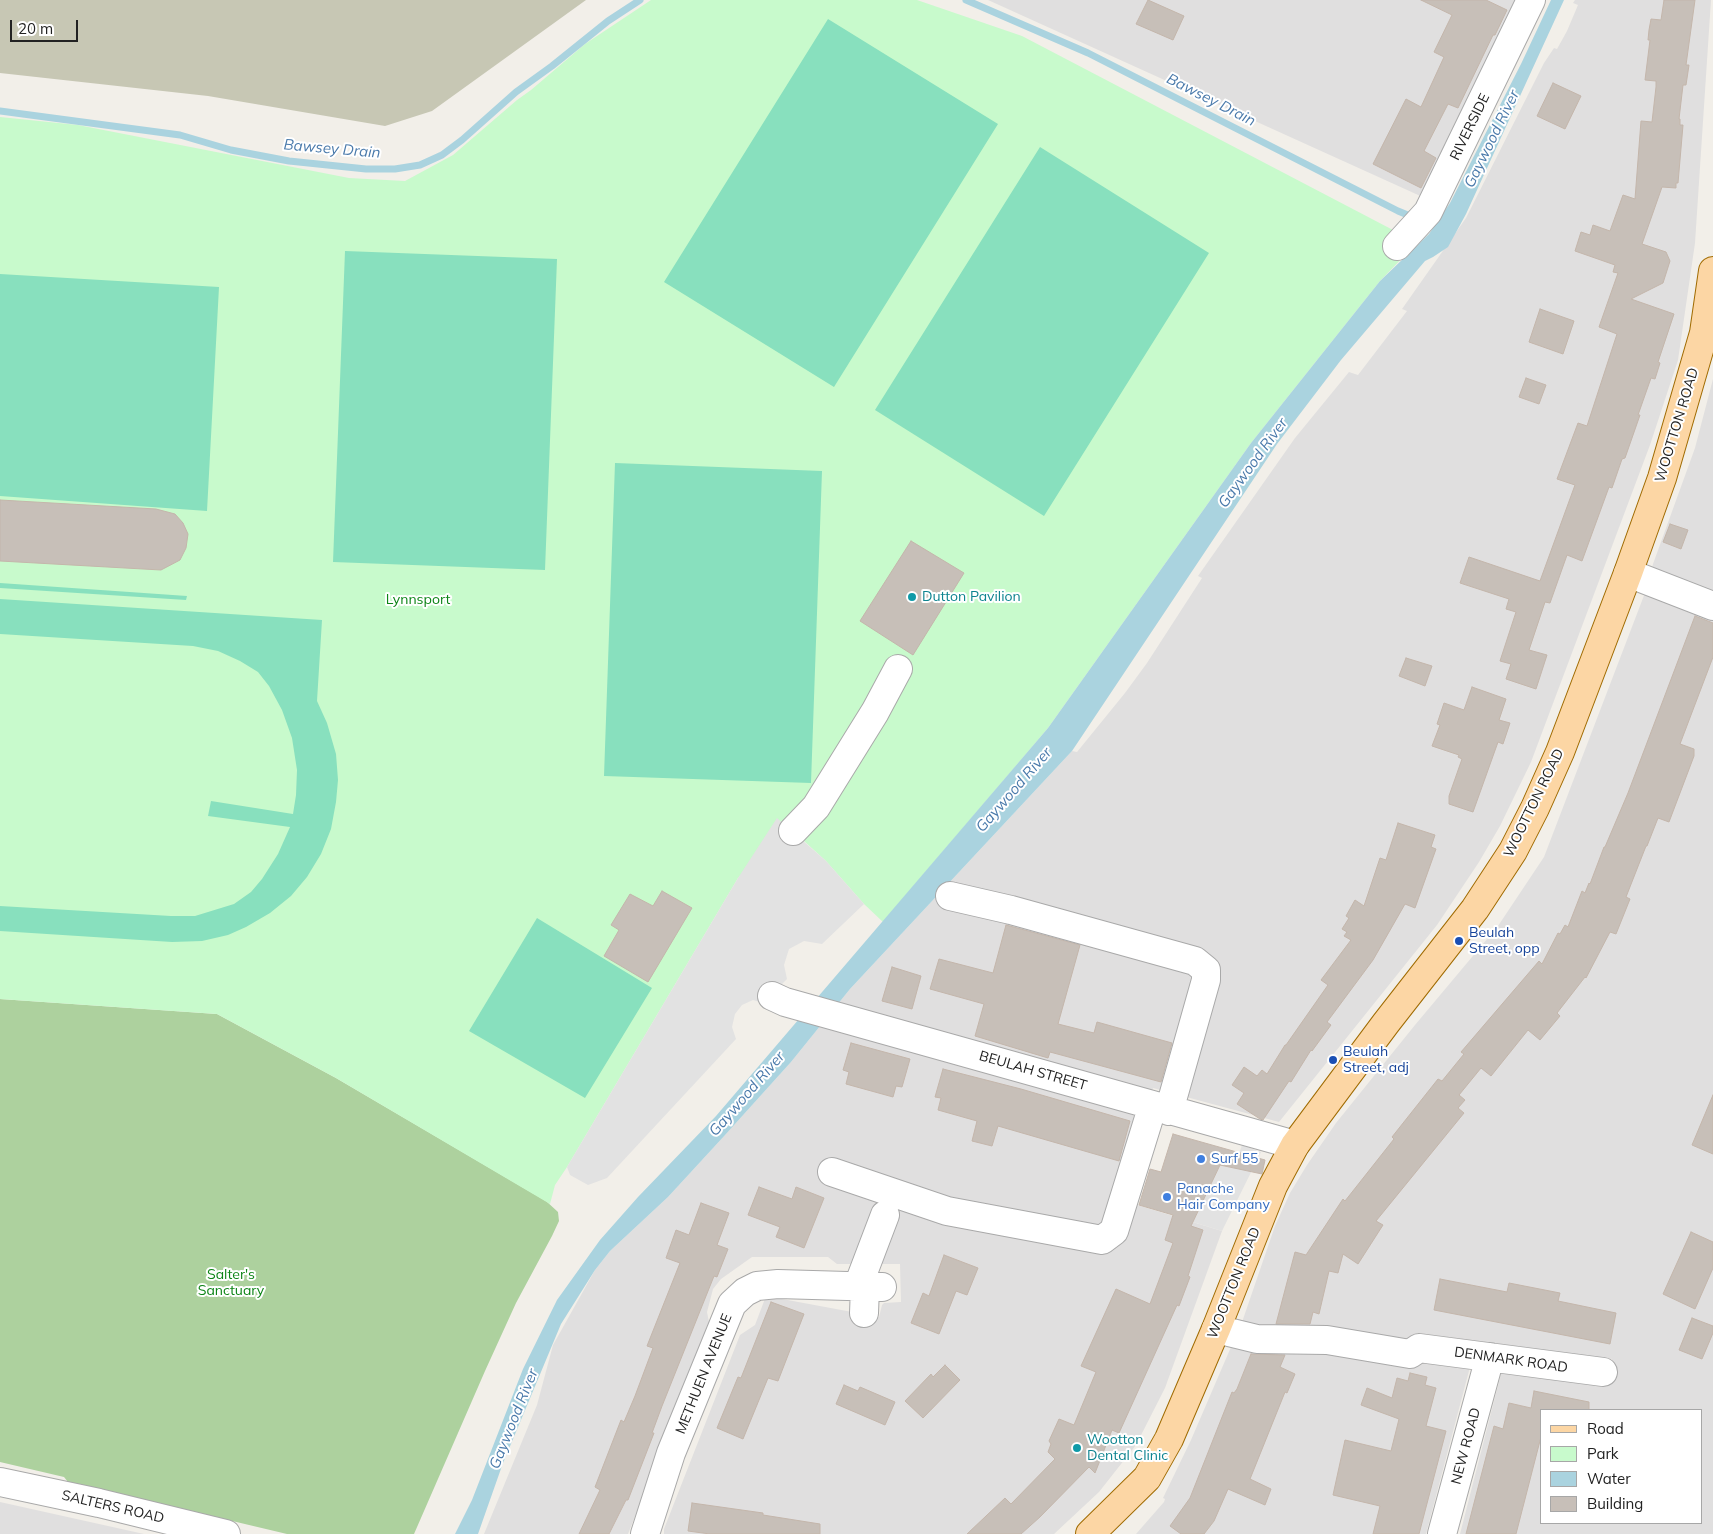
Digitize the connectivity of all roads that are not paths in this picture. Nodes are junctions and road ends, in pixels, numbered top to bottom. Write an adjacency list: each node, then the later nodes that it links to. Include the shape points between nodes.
1 (1531, 0): 2 (street, RIVERSIDE, via 1428,212)
2 (1400, 243)
3 (1713, 271): 4 (main road, WOOTTON ROAD, via 1704,333 1685,402)
4 (1628, 573): 5 (street); 11 (main road, WOOTTON ROAD, via 1560,752 1513,851 1474,909)
5 (1713, 606)
6 (898, 669): 7 (street, via 816,807)
7 (793, 831)
8 (950, 896): 10 (street, via 1195,961 1206,970 1206,980)
9 (778, 999): 10 (street, BEULAH STREET)
10 (1161, 1108): 11 (street, BEULAH STREET); 12 (street, via 1114,1231 1102,1240 947,1211)
11 (1295, 1145): 14 (main road, WOOTTON ROAD, via 1273,1186)
12 (832, 1172)
13 (885, 1215): 19 (street, METHUEN AVENUE, via 867,1293 778,1284 757,1286 744,1292 732,1304 671,1453)
14 (1216, 1329): 15 (street, DENMARK ROAD, via 1257,1340 1327,1340 1410,1354 1420,1348); 20 (main road, WOOTTON ROAD, via 1169,1439 1146,1478)
15 (1490, 1357): 16 (street, DENMARK ROAD); 21 (street, NEW ROAD)
16 (1603, 1372)
17 (0, 1482): 18 (street, SALTERS ROAD)
18 (226, 1534)
19 (645, 1534)
20 (1090, 1534)
21 (1442, 1534)

